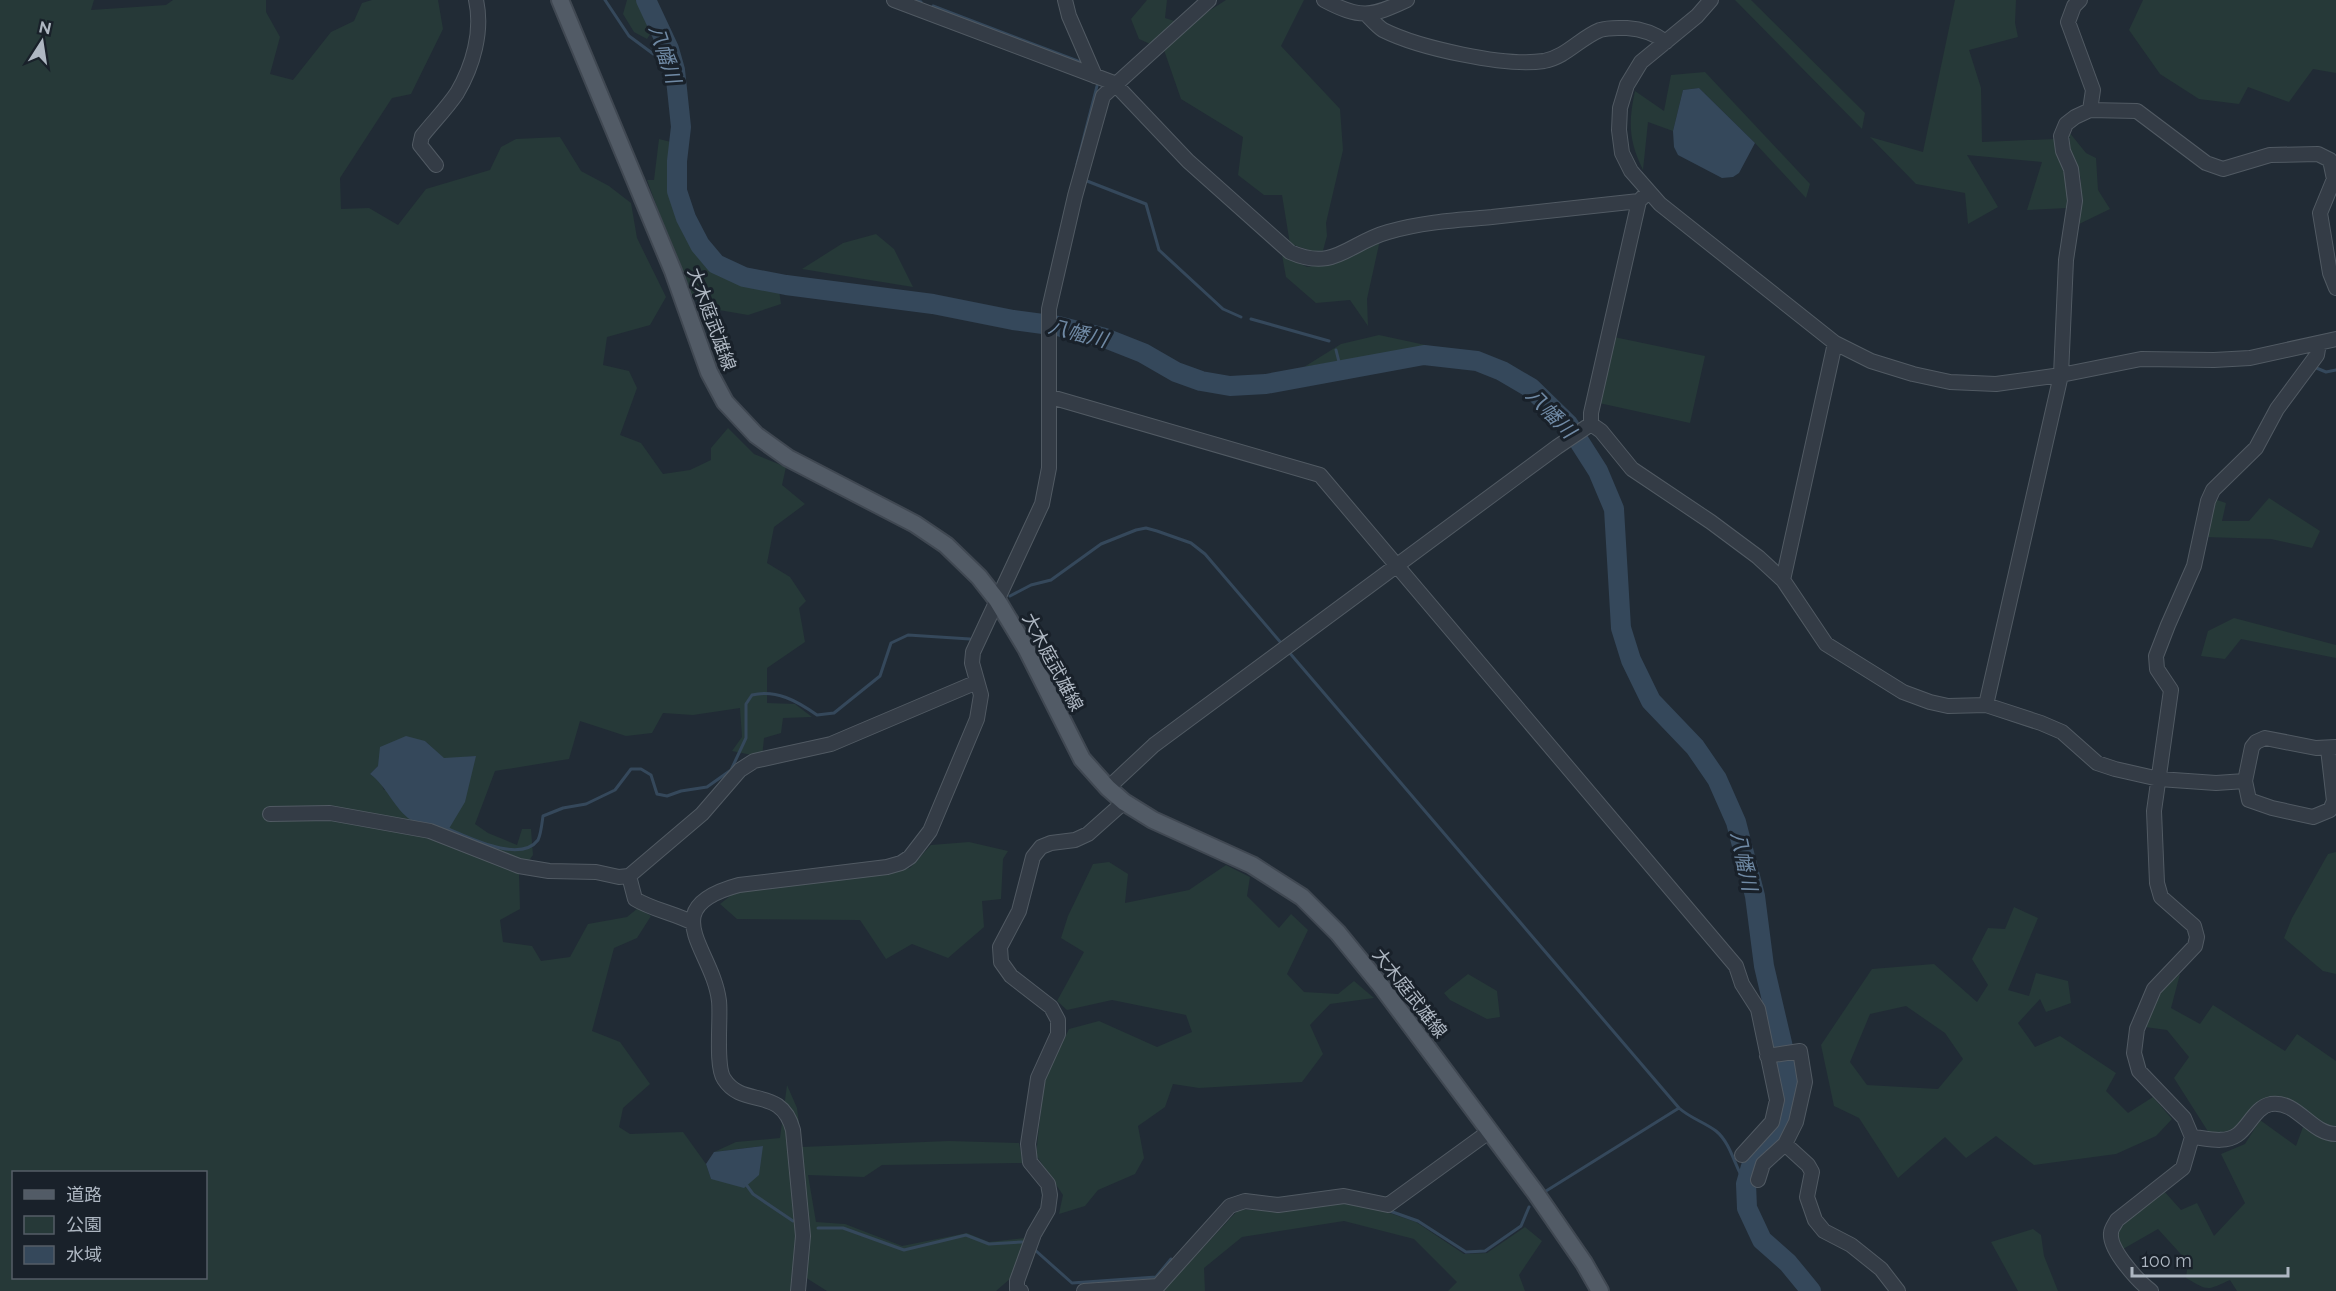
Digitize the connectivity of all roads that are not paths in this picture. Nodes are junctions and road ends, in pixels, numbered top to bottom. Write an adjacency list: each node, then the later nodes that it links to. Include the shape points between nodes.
1 (476, 0): 15 (street, via 480,15 476,48 457,93 422,136 420,145)
2 (560, 0): 26 (main road, 大木庭武雄線, via 673,271 709,372 725,402 756,435 788,458 915,524 946,545)
3 (894, 0): 12 (street)
4 (1065, 0): 12 (street)
5 (1209, 0): 13 (street)
6 (1324, 0): 10 (street, via 1347,12)
7 (1407, 0): 10 (street)
8 (1711, 0): 11 (street)
9 (2080, 0): 14 (street, via 2073,6 2068,22 2092,90)
10 (1366, 14): 11 (street, via 1381,29 1413,42 1492,60 1546,61 1599,30 1610,28 1637,29)
11 (1666, 42): 16 (street, via 1641,62 1627,85 1620,108 1622,153)
12 (1095, 76): 13 (street)
13 (1114, 83): 16 (street, via 1188,161 1290,252 1305,259 1336,256 1372,237 1423,224); 22 (street, via 1103,96 1049,309)
14 (2090, 110): 17 (street, via 2138,111 2205,163 2223,169 2270,155 2318,154 2330,160 2334,179 2320,213); 21 (street, via 2066,124 2061,136 2075,201 2066,260)
15 (436, 165)
16 (1644, 197): 19 (street); 23 (street)
17 (2336, 288)
18 (2336, 339): 20 (street)
19 (1835, 343): 21 (street, via 1871,361 1950,382 1996,384); 25 (street)
20 (2319, 343): 21 (street, via 2250,358 2141,359); 30 (street, via 2317,355 2277,409 2256,448 2213,490 2208,501 2194,566 2156,656 2157,669 2171,690)
21 (2061, 375): 28 (street)
22 (1051, 397): 24 (street, via 1320,475); 26 (street, via 1049,468 1042,504)
23 (1589, 426): 24 (street); 25 (street, via 1601,430 1632,469 1711,522)
24 (1398, 566): 32 (street, via 1154,745); 37 (street, via 1736,966 1758,1009)
25 (1783, 580): 28 (street, via 1826,644 1904,692 1930,702 1948,706)
26 (997, 600): 27 (street, via 974,652 972,663); 32 (main road, 大木庭武雄線, via 1082,759)
27 (977, 682): 35 (street, via 831,744 754,761 740,770 702,814); 36 (street, via 981,695 978,719 930,831 910,857 887,867 716,891 698,907)
28 (1986, 705): 30 (street, via 2062,732 2097,763)
29 (2332, 748): 31 (street, via 2265,738 2252,747); 31 (street, via 2334,801 2330,810 2313,817 2250,800)
30 (2159, 779): 31 (street); 40 (street, via 2154,811 2157,883 2161,897 2194,927 2197,937 2195,946 2154,989 2137,1029 2134,1053 2139,1071 2184,1118)
31 (2245, 781)
32 (1108, 788): 33 (main road, 大木庭武雄線)
33 (1124, 802): 38 (main road, 大木庭武雄線, via 1153,820 1252,866 1302,897 1382,987); 45 (street, via 1088,834 1041,847 1033,856 1019,910 1000,947 1001,962 1011,976 1051,1007 1058,1020 1058,1034 1038,1078 1028,1144 1030,1162 1048,1184 1048,1210 1034,1234 1017,1281 1017,1290)
34 (270, 814): 35 (street, via 330,813 430,831 519,866)
35 (629, 876): 36 (street, via 635,899)
36 (693, 923): 44 (street, via 719,1000 722,1077 733,1089 779,1106 791,1123 803,1236)
37 (1767, 1056): 41 (street, via 1800,1051 1805,1082 1796,1122); 42 (street, via 1777,1100 1772,1122)
38 (1490, 1131): 47 (street, via 1388,1205 1344,1196 1278,1205 1245,1201 1230,1206 1158,1286); 48 (main road, 大木庭武雄線)
39 (2336, 1134): 40 (street, via 2322,1131 2286,1105 2270,1104 2237,1135 2222,1140)
40 (2192, 1137): 50 (street, via 2183,1168 2117,1220 2111,1232 2112,1245)
41 (1785, 1144): 43 (street, via 1763,1164); 49 (street, via 1812,1172 1807,1197 1815,1220 1824,1231 1851,1245 1881,1269)
42 (1742, 1155)
43 (1758, 1180)
44 (798, 1291)
45 (1021, 1291)
46 (1084, 1291): 47 (street)
47 (1092, 1291)
48 (1600, 1291)
49 (1898, 1291)
50 (2151, 1291)

